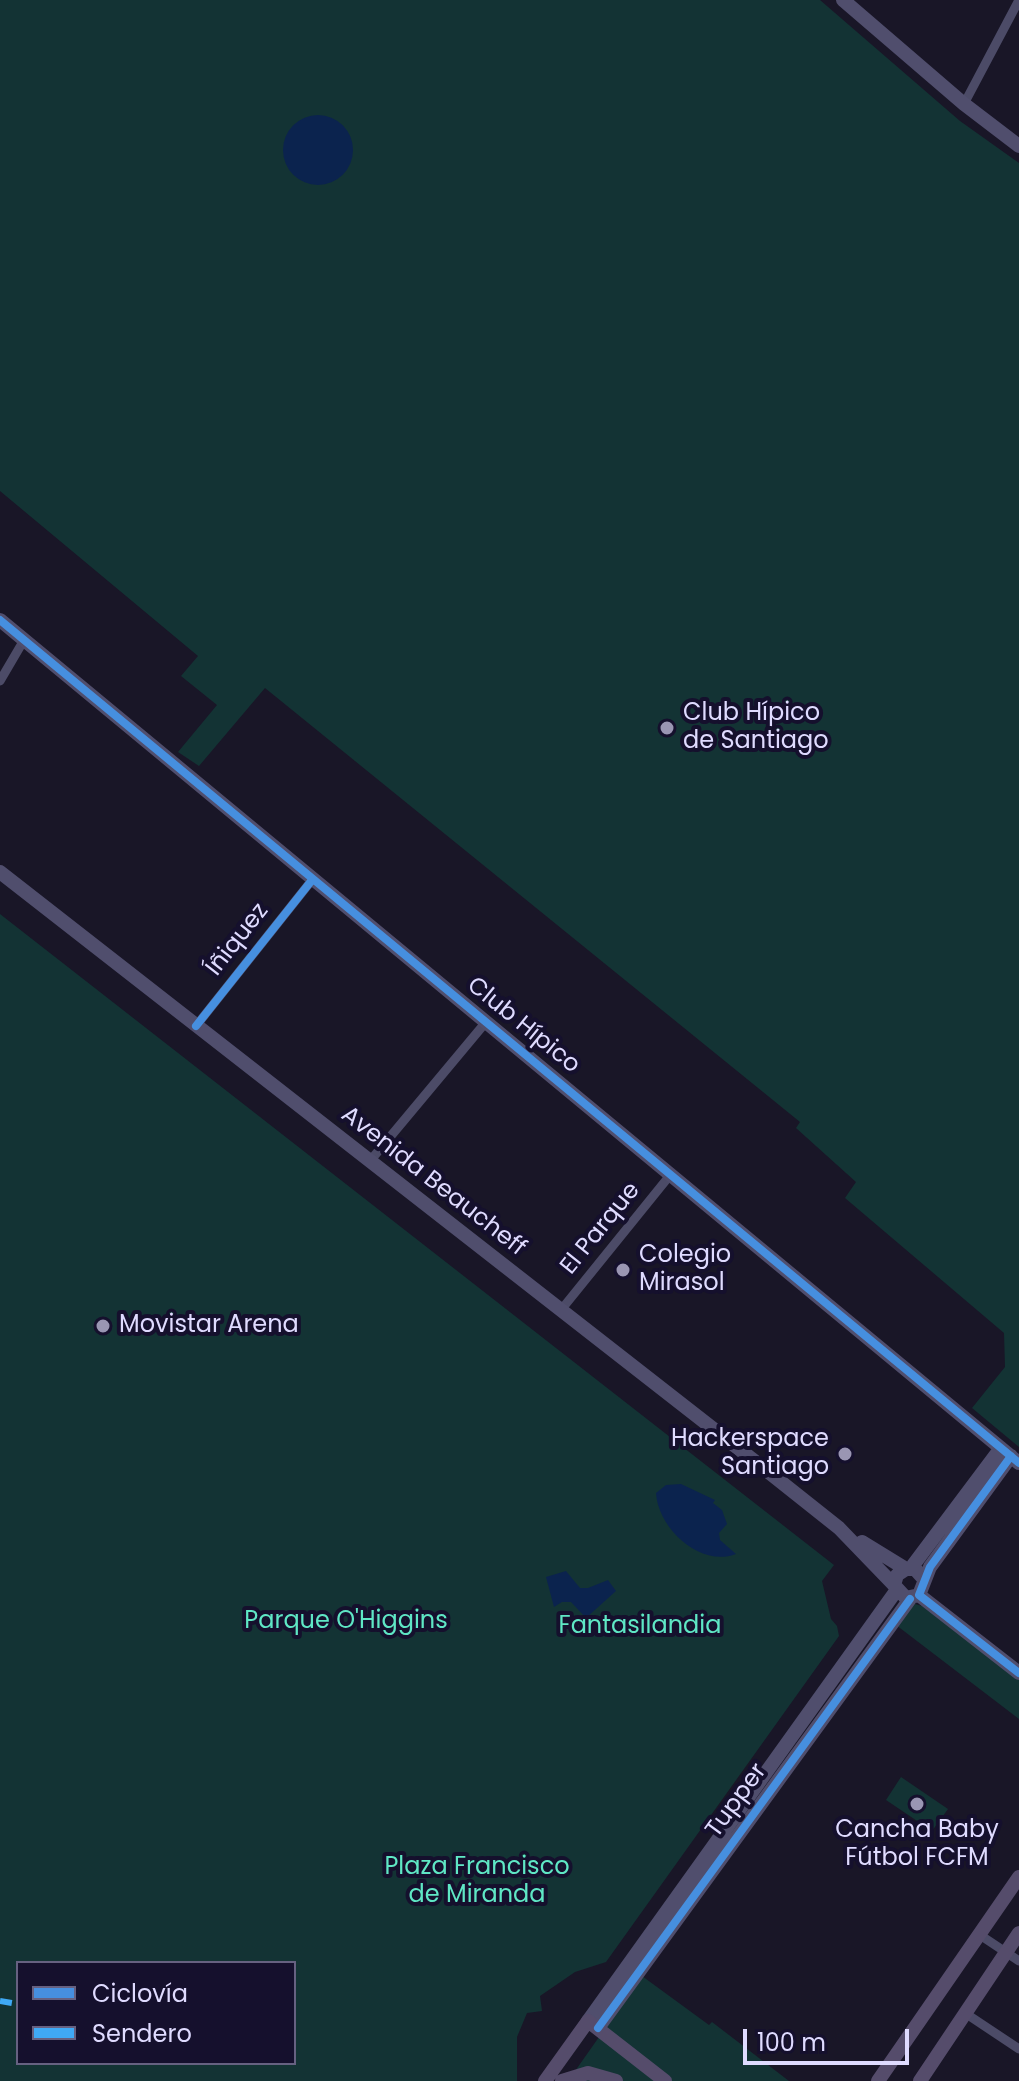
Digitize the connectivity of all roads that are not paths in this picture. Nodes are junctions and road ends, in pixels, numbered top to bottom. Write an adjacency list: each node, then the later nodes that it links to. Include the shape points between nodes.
1 (843, 0): 3 (main road)
2 (1019, 0): 3 (street)
3 (964, 104): 4 (main road)
4 (1019, 146)
5 (0, 620): 6 (main road, Club Hípico)
6 (24, 640): 7 (street); 9 (main road, Club Hípico)
7 (0, 681)
8 (0, 872): 11 (main road, Avenida Beaucheff)
9 (312, 880): 10 (main road, Club Hípico); 11 (street, Íñiquez)
10 (486, 1022): 12 (street); 13 (main road, Club Hípico)
11 (196, 1026): 12 (main road, Avenida Beaucheff)
12 (370, 1161): 14 (main road, Avenida Beaucheff)
13 (671, 1174): 14 (street, El Parque); 15 (main road, Club Hípico)
14 (561, 1310): 16 (main road, Avenida Beaucheff)
15 (1010, 1456): 17 (main road); 18 (main road)
16 (839, 1528): 17 (main road, Avenida Beaucheff); 19 (main road, Avenida Beaucheff)
17 (909, 1568): 18 (main road, Avenida Beaucheff); 19 (main road, Tupper, via 897,1575)
18 (924, 1579): 20 (main road, Tupper)
19 (895, 1588): 20 (main road, Avenida Beaucheff); 28 (main road, Tupper)
20 (914, 1597): 21 (main road); 28 (main road, Tupper)
21 (1019, 1673)
22 (1019, 1877): 24 (main road)
23 (1019, 1933): 25 (main road)
24 (980, 1935): 25 (street); 34 (main road)
25 (1006, 1952): 26 (street); 27 (main road)
26 (1019, 1961)
27 (965, 2013): 29 (street); 35 (main road)
28 (593, 2025): 30 (main road); 33 (main road)
29 (1019, 2049)
30 (545, 2081)
31 (562, 2081): 32 (main road, via 588,2073)
32 (616, 2081)
33 (665, 2081)
34 (878, 2081)
35 (920, 2081)

